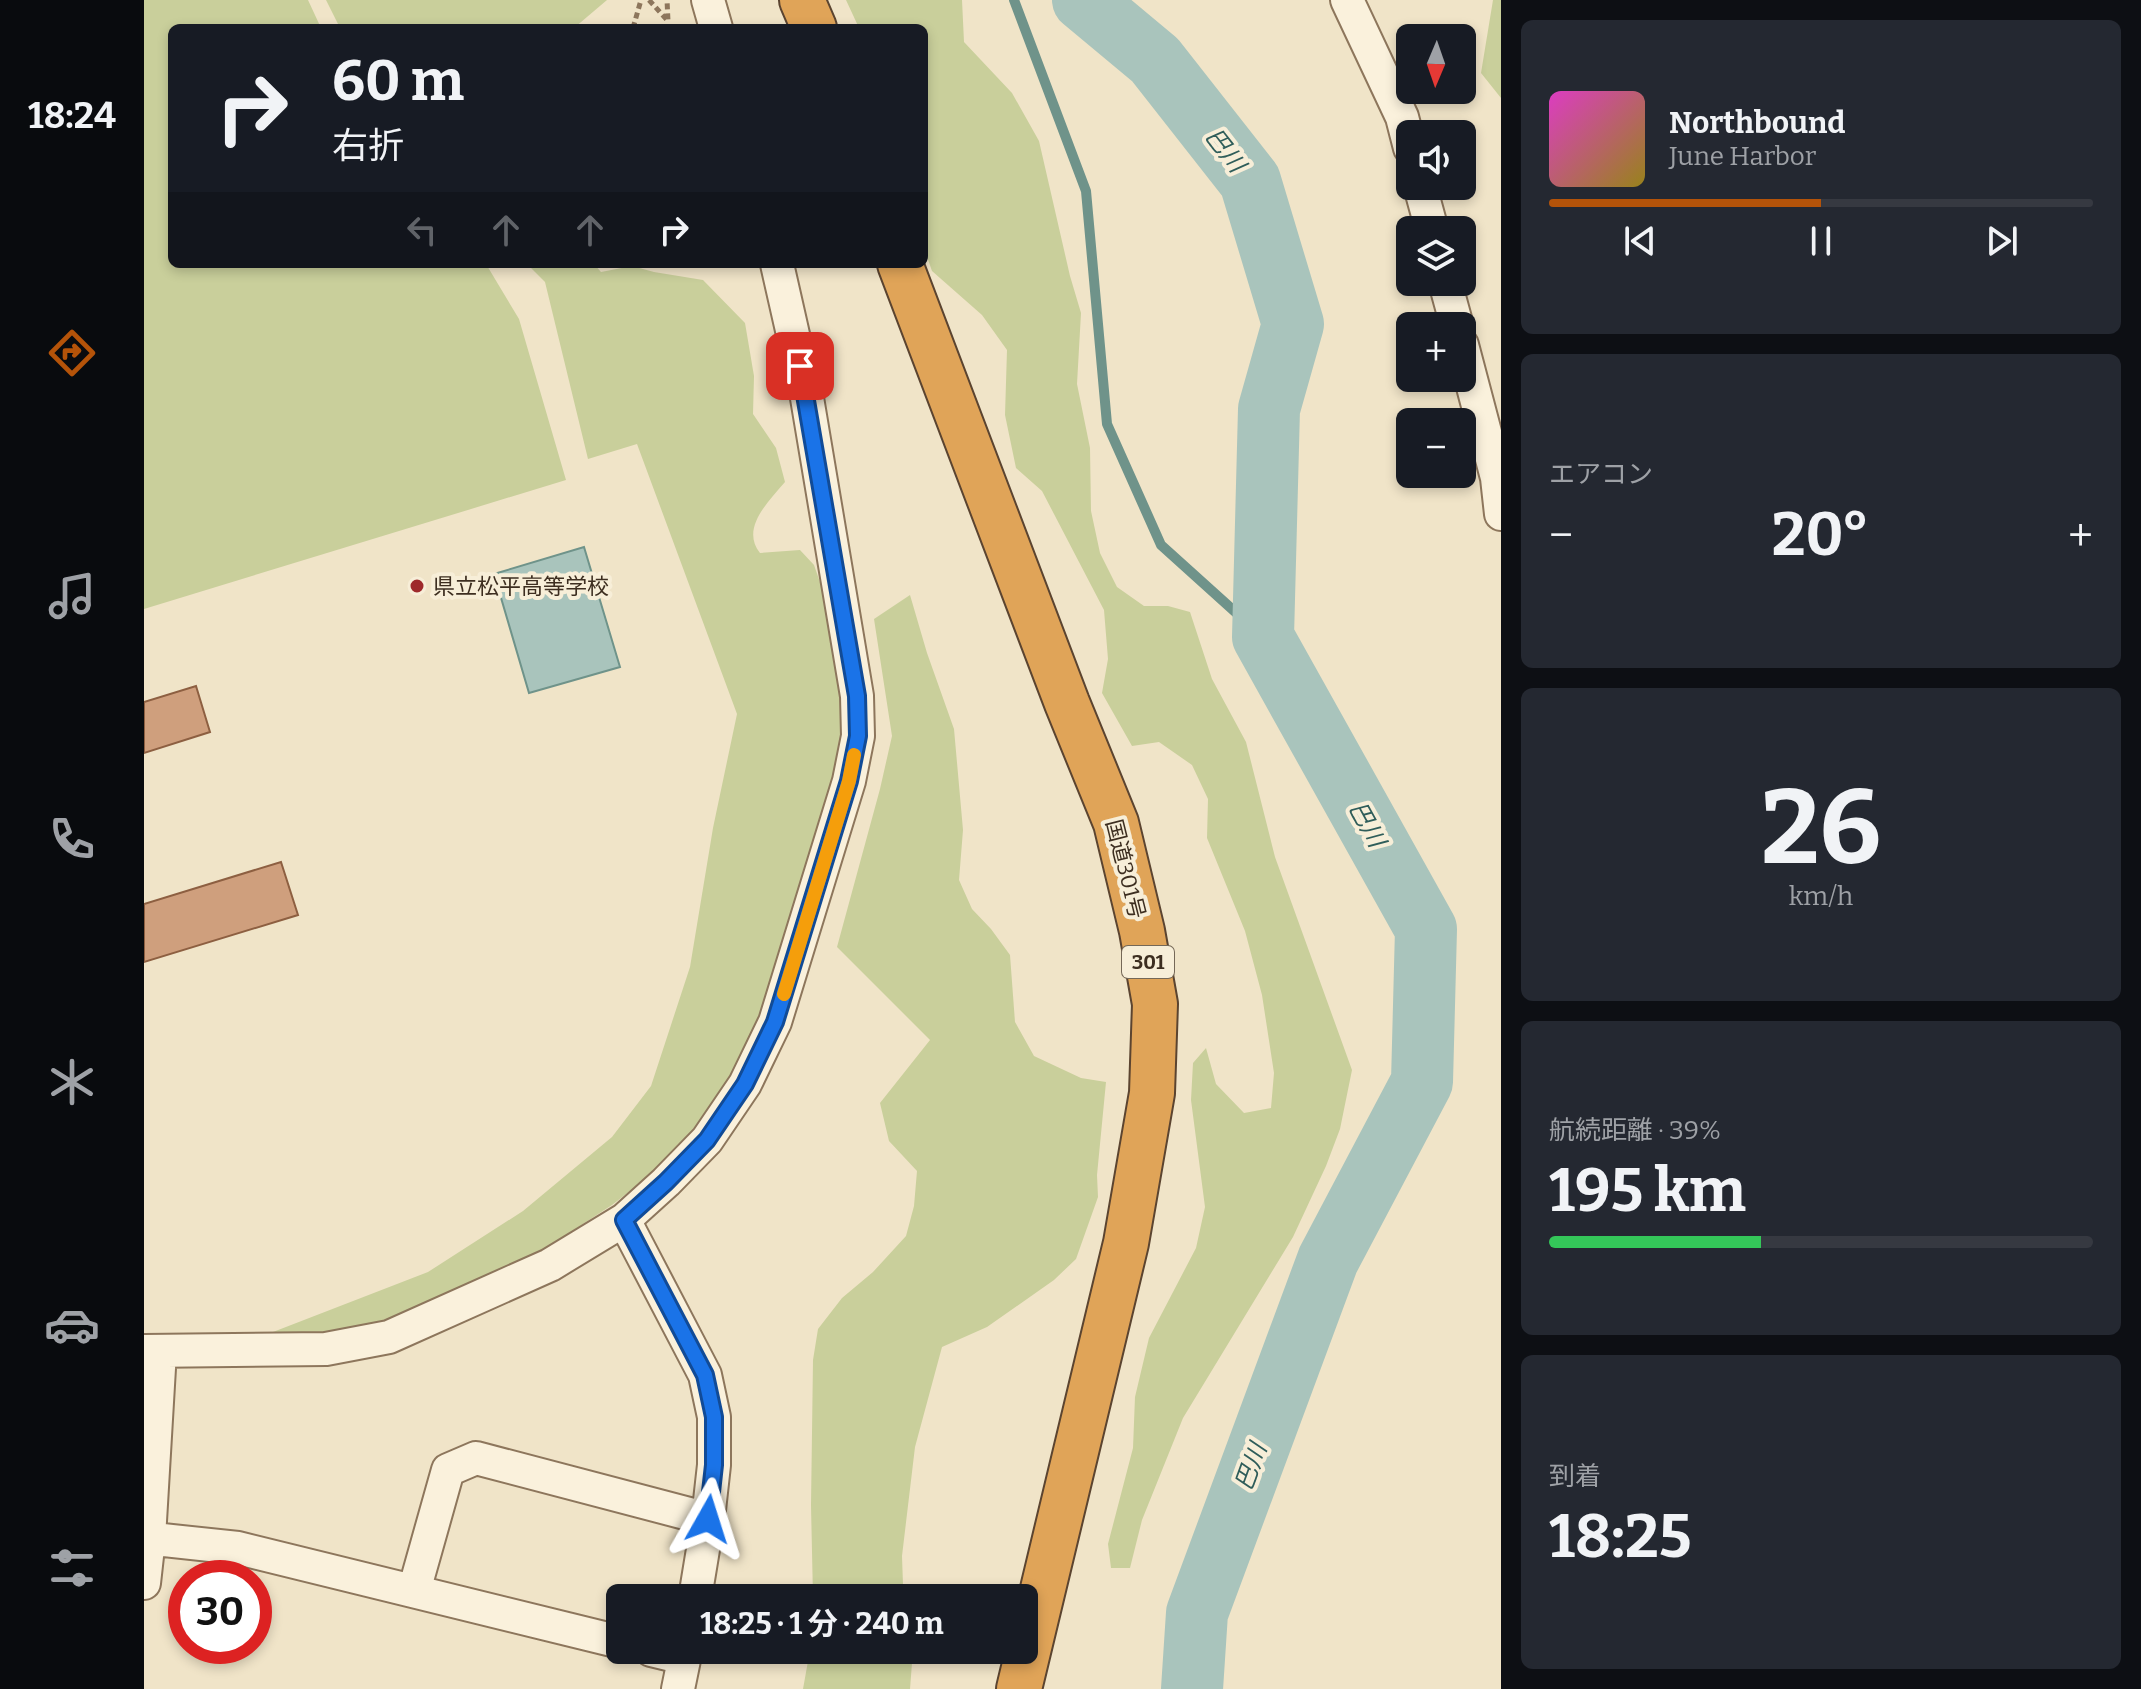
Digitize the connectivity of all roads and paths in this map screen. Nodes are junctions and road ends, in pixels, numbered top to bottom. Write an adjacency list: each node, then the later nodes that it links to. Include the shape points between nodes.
1 (641, 0): 7 (path)
2 (649, 0): 3 (path, via 668,21)
3 (667, 0)
4 (708, 0): 8 (street)
5 (802, 0): 9 (highway)
6 (1347, 0): 10 (street)
7 (634, 24)
8 (715, 24)
9 (812, 24)
10 (1403, 120)
11 (778, 268): 16 (street, via 806,392 857,696 858,736 775,1022 745,1084 707,1140)
12 (902, 268): 24 (highway, 国道301号 / 301, via 1116,823 1155,1004 1152,1093 1126,1243)
13 (1475, 392): 14 (street)
14 (1499, 478): 15 (street)
15 (1501, 514)
16 (624, 1220): 17 (street, via 550,1265 389,1337 326,1349); 18 (street, via 705,1375 714,1417)
17 (152, 1351): 19 (street)
18 (708, 1519): 21 (street); 22 (street, via 476,1458 448,1470)
19 (146, 1538): 20 (street); 22 (street, via 238,1548)
20 (144, 1583)
21 (697, 1584)
22 (414, 1591): 23 (street)
23 (606, 1639)
24 (1019, 1689)

